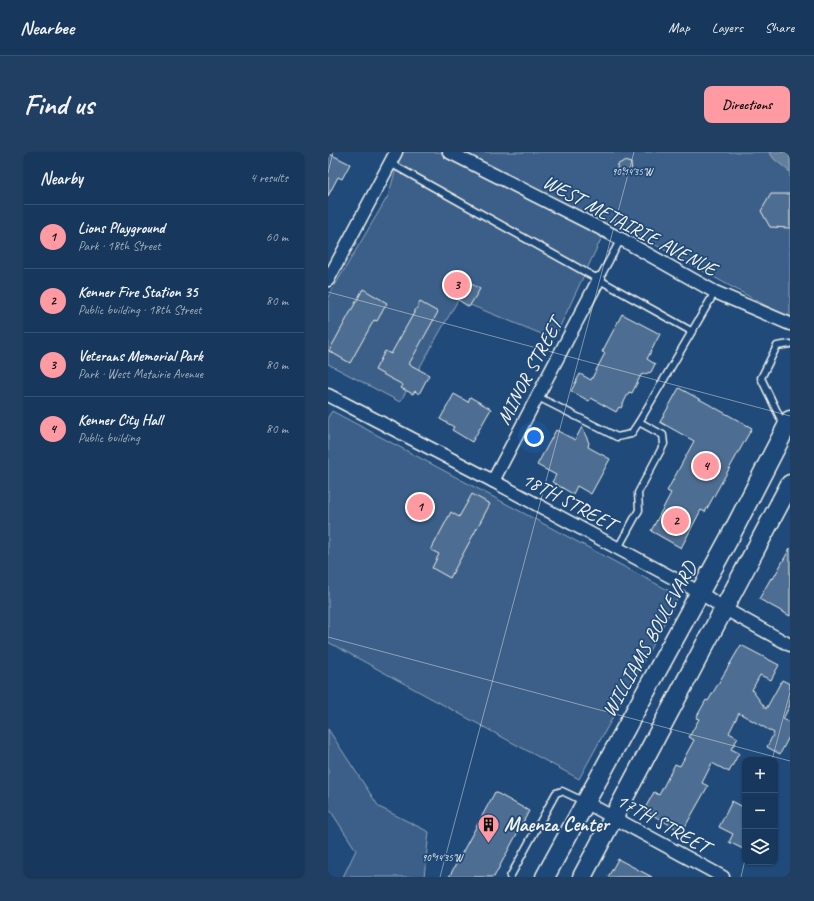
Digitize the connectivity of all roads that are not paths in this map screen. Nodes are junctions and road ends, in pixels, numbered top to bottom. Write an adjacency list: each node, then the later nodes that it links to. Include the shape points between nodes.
1 (452, 154): 3 (street, WEST METAIRIE AVENUE)
2 (393, 157): 4 (lane); 5 (street)
3 (621, 239): 4 (lane); 6 (street, WEST METAIRIE AVENUE)
4 (600, 279): 8 (lane); 11 (street, MINOR STREET)
5 (328, 280)
6 (715, 292): 7 (street, WEST METAIRIE AVENUE); 8 (lane)
7 (790, 324)
8 (691, 331): 12 (lane)
9 (790, 344): 13 (lane, via 777,346 761,378)
10 (328, 395): 14 (street, 18TH STREET)
11 (538, 397): 12 (lane, via 617,437 631,434); 14 (street, MINOR STREET)
12 (639, 422): 18 (lane, via 663,435 664,444 638,493 639,510)
13 (788, 425): 16 (main road, WILLIAMS BOULEVARD)
14 (493, 481): 18 (street, 18TH STREET)
15 (790, 484): 17 (main road)
16 (735, 527): 17 (main road, via 751,532); 19 (main road, WILLIAMS BOULEVARD)
17 (761, 539): 20 (main road)
18 (618, 548): 19 (street, 18TH STREET)
19 (699, 592): 20 (street, 18TH STREET); 22 (main road, WILLIAMS BOULEVARD)
20 (725, 609): 21 (street, 18TH STREET); 23 (main road)
21 (790, 644)
22 (585, 802): 23 (street, 17TH STREET); 25 (lane, via 562,791 556,793); 26 (main road, WILLIAMS BOULEVARD)
23 (614, 818): 24 (street, 17TH STREET); 27 (main road)
24 (715, 875)
25 (510, 877)
26 (545, 877)
27 (582, 877)

